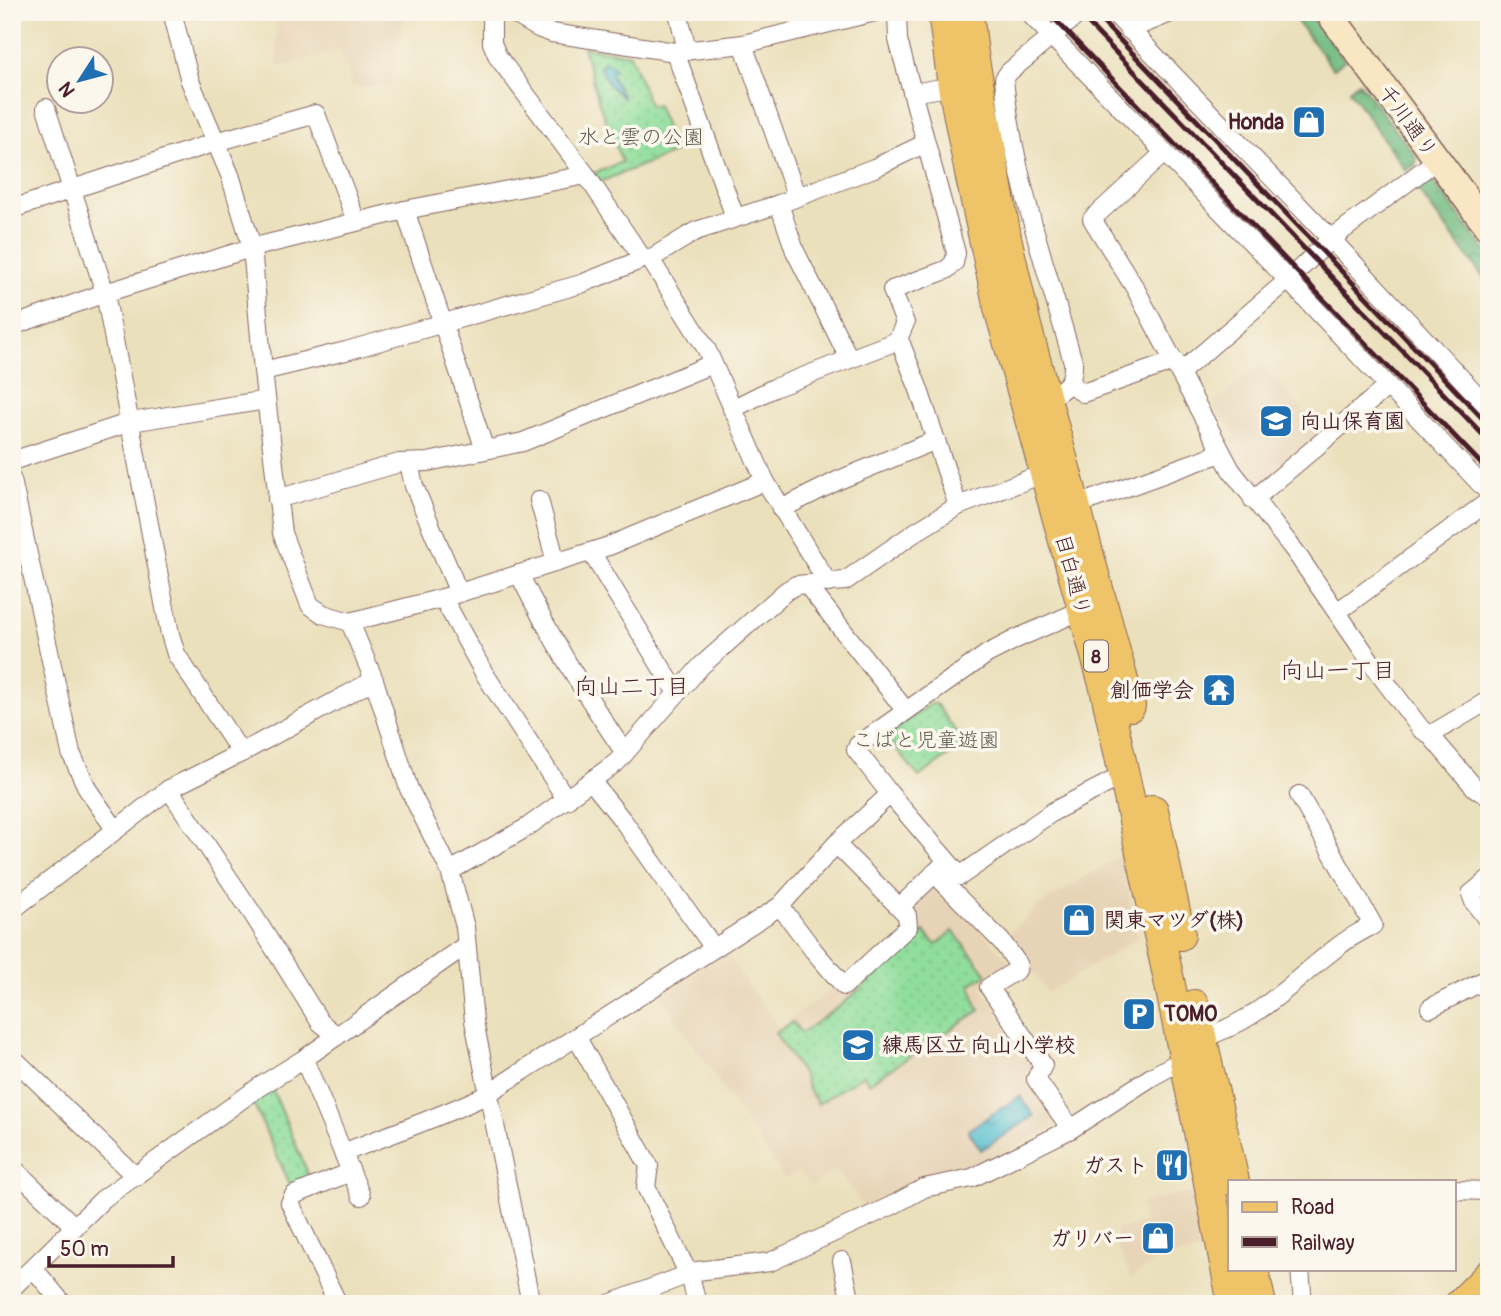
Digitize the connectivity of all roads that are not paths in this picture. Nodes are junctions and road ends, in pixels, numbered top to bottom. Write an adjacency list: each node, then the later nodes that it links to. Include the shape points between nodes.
1 (172, 12): 21 (street, via 190,81)
2 (492, 12): 25 (street, via 492,43 498,57)
3 (511, 12): 17 (street, via 552,33)
4 (678, 12): 17 (street)
5 (875, 12): 16 (street)
6 (897, 12): 19 (street, via 898,40)
7 (943, 12): 18 (main road, 目白通り / 8)
8 (968, 12): 18 (main road, 目白通り / 8)
9 (1028, 12): 15 (street)
10 (1081, 12): 15 (street)
11 (1113, 12): 14 (street)
12 (1173, 12): 14 (street)
13 (1328, 12): 24 (main road, 千川通り)
14 (1129, 30): 35 (street)
15 (1051, 38): 18 (street); 23 (street)
16 (743, 44): 17 (street); 27 (street)
17 (681, 51): 32 (street)
18 (979, 81): 19 (street); 48 (main road, 目白通り / 8, via 1026,327); 58 (main road, 目白通り / 8, via 999,308)
19 (912, 93): 22 (street)
20 (49, 116): 26 (street)
21 (216, 142): 26 (street); 33 (street, via 316,114); 36 (street)
22 (925, 144): 27 (street, via 874,168); 42 (street, via 956,258 946,270 892,290 905,323)
23 (1164, 153): 38 (street); 45 (street, via 1092,219)
24 (1437, 160): 28 (main road, 千川通り); 35 (street)
25 (586, 175): 31 (street); 37 (street)
26 (73, 189): 30 (street); 39 (street)
27 (796, 195): 29 (street)
28 (1481, 203): 34 (main road, 千川通り)
29 (779, 204): 32 (street); 43 (street, via 795,251)
30 (12, 209)
31 (405, 210): 33 (street); 40 (street)
32 (735, 218): 37 (street, via 696,231)
33 (356, 221): 36 (street)
34 (1489, 229)
35 (1331, 239): 38 (street); 50 (street)
36 (251, 248): 39 (street); 46 (street)
37 (646, 259): 40 (street, via 581,284); 44 (street)
38 (1287, 280): 45 (street); 47 (street)
39 (105, 293): 41 (street); 52 (street)
40 (444, 323): 46 (street); 54 (street)
41 (12, 326)
42 (897, 341): 43 (street); 53 (street)
43 (849, 358): 51 (street)
44 (712, 364): 51 (street); 54 (street, via 523,443)
45 (1178, 366): 48 (street, via 1083,393); 55 (street)
46 (263, 371): 49 (street)
47 (1388, 386): 61 (street); 64 (street)
48 (1058, 392): 66 (main road, 目白通り / 8)
49 (266, 400): 52 (street); 62 (street)
50 (1489, 408)
51 (732, 409): 60 (street)
52 (131, 422): 56 (street); 84 (street, via 176,654)
53 (936, 440): 67 (street); 68 (street)
54 (485, 450): 57 (street)
55 (1221, 453): 64 (street); 66 (street)
56 (12, 461)
57 (409, 463): 62 (street); 75 (street)
58 (1045, 473): 67 (street); 76 (main road, 目白通り / 8)
59 (12, 480): 69 (street)
60 (765, 481): 68 (street); 70 (street)
61 (1489, 493)
62 (277, 499): 78 (street, via 282,533 310,606)
63 (539, 500): 71 (street)
64 (1253, 500): 77 (street)
65 (1489, 501): 77 (street)
66 (1077, 505): 108 (main road, 目白通り / 8, via 1126,686)
67 (958, 506): 73 (street, via 845,581)
68 (781, 509): 73 (street)
69 (15, 510): 93 (street, via 71,753 88,790)
70 (591, 552): 71 (street); 80 (street)
71 (556, 562): 72 (street)
72 (519, 574): 75 (street); 85 (street, via 556,645)
73 (828, 583): 74 (street)
74 (808, 586): 80 (street, via 796,585 786,591); 82 (street)
75 (451, 595): 78 (street); 92 (street, via 484,673)
76 (1082, 610): 82 (street, via 988,654); 86 (main road, 目白通り / 8)
77 (1337, 611): 83 (street, via 1378,672)
78 (350, 622): 79 (street)
79 (374, 680): 84 (street); 96 (street, via 409,789)
80 (677, 693): 85 (street)
81 (1489, 699): 83 (street)
82 (906, 711): 89 (street, via 856,750)
83 (1430, 735): 91 (street, via 1475,788)
84 (241, 753): 88 (street)
85 (625, 753): 87 (street)
86 (1124, 775): 95 (street, via 1054,811 960,876); 108 (main road, 目白通り / 8)
87 (592, 782): 92 (street); 103 (street)
88 (169, 789): 93 (street); 106 (street, via 320,1022)
89 (890, 794): 94 (street); 95 (street)
90 (1299, 795): 108 (street, via 1373,925 1341,944 1285,993)
91 (1489, 797)
92 (567, 800): 96 (street)
93 (115, 829): 100 (street)
94 (836, 844): 98 (street); 99 (street)
95 (941, 867): 99 (street); 112 (street, via 1018,964 1017,970 989,987 1044,1065 1036,1079)
96 (450, 871): 102 (street)
97 (1489, 879): 101 (street, via 1471,894)
98 (780, 905): 99 (street, via 844,986 908,927 907,915); 103 (street)
99 (900, 907)
100 (12, 910)
101 (1489, 922)
102 (466, 945): 106 (street); 111 (street, via 474,1021)
103 (714, 948): 107 (street)
104 (1489, 978): 105 (street)
105 (1430, 1007)
106 (337, 1036): 110 (street)
107 (577, 1038): 111 (street); 128 (street, via 649,1166 646,1187)
108 (1193, 1048): 112 (street); 117 (main road, 目白通り / 8)
109 (12, 1057): 116 (street)
110 (304, 1059): 113 (street); 116 (street)
111 (490, 1092): 113 (street, via 437,1118); 133 (street)
112 (1071, 1129): 128 (street, via 972,1178 924,1188 770,1262)
113 (343, 1153): 115 (street)
114 (12, 1167): 121 (street)
115 (351, 1172): 120 (street); 132 (street, via 295,1195 290,1203)
116 (136, 1177): 121 (street, via 103,1199)
117 (1225, 1190): 122 (main road, 目白通り / 8)
118 (1456, 1190): 119 (street)
119 (1489, 1191)
120 (361, 1196)
121 (75, 1227): 124 (street)
122 (1228, 1233)
123 (842, 1261): 136 (street)
124 (34, 1269): 130 (street); 131 (street)
125 (1231, 1270): 137 (main road, 目白通り / 8)
126 (1253, 1270): 138 (main road)
127 (1300, 1270): 139 (street)
128 (689, 1274): 134 (street); 135 (street)
129 (1489, 1275): 140 (main road)
130 (12, 1287)
131 (63, 1304)
132 (338, 1304)
133 (531, 1304)
134 (609, 1304)
135 (697, 1304)
136 (851, 1304)
137 (1233, 1304)
138 (1261, 1304)
139 (1303, 1304)
140 (1460, 1304)

